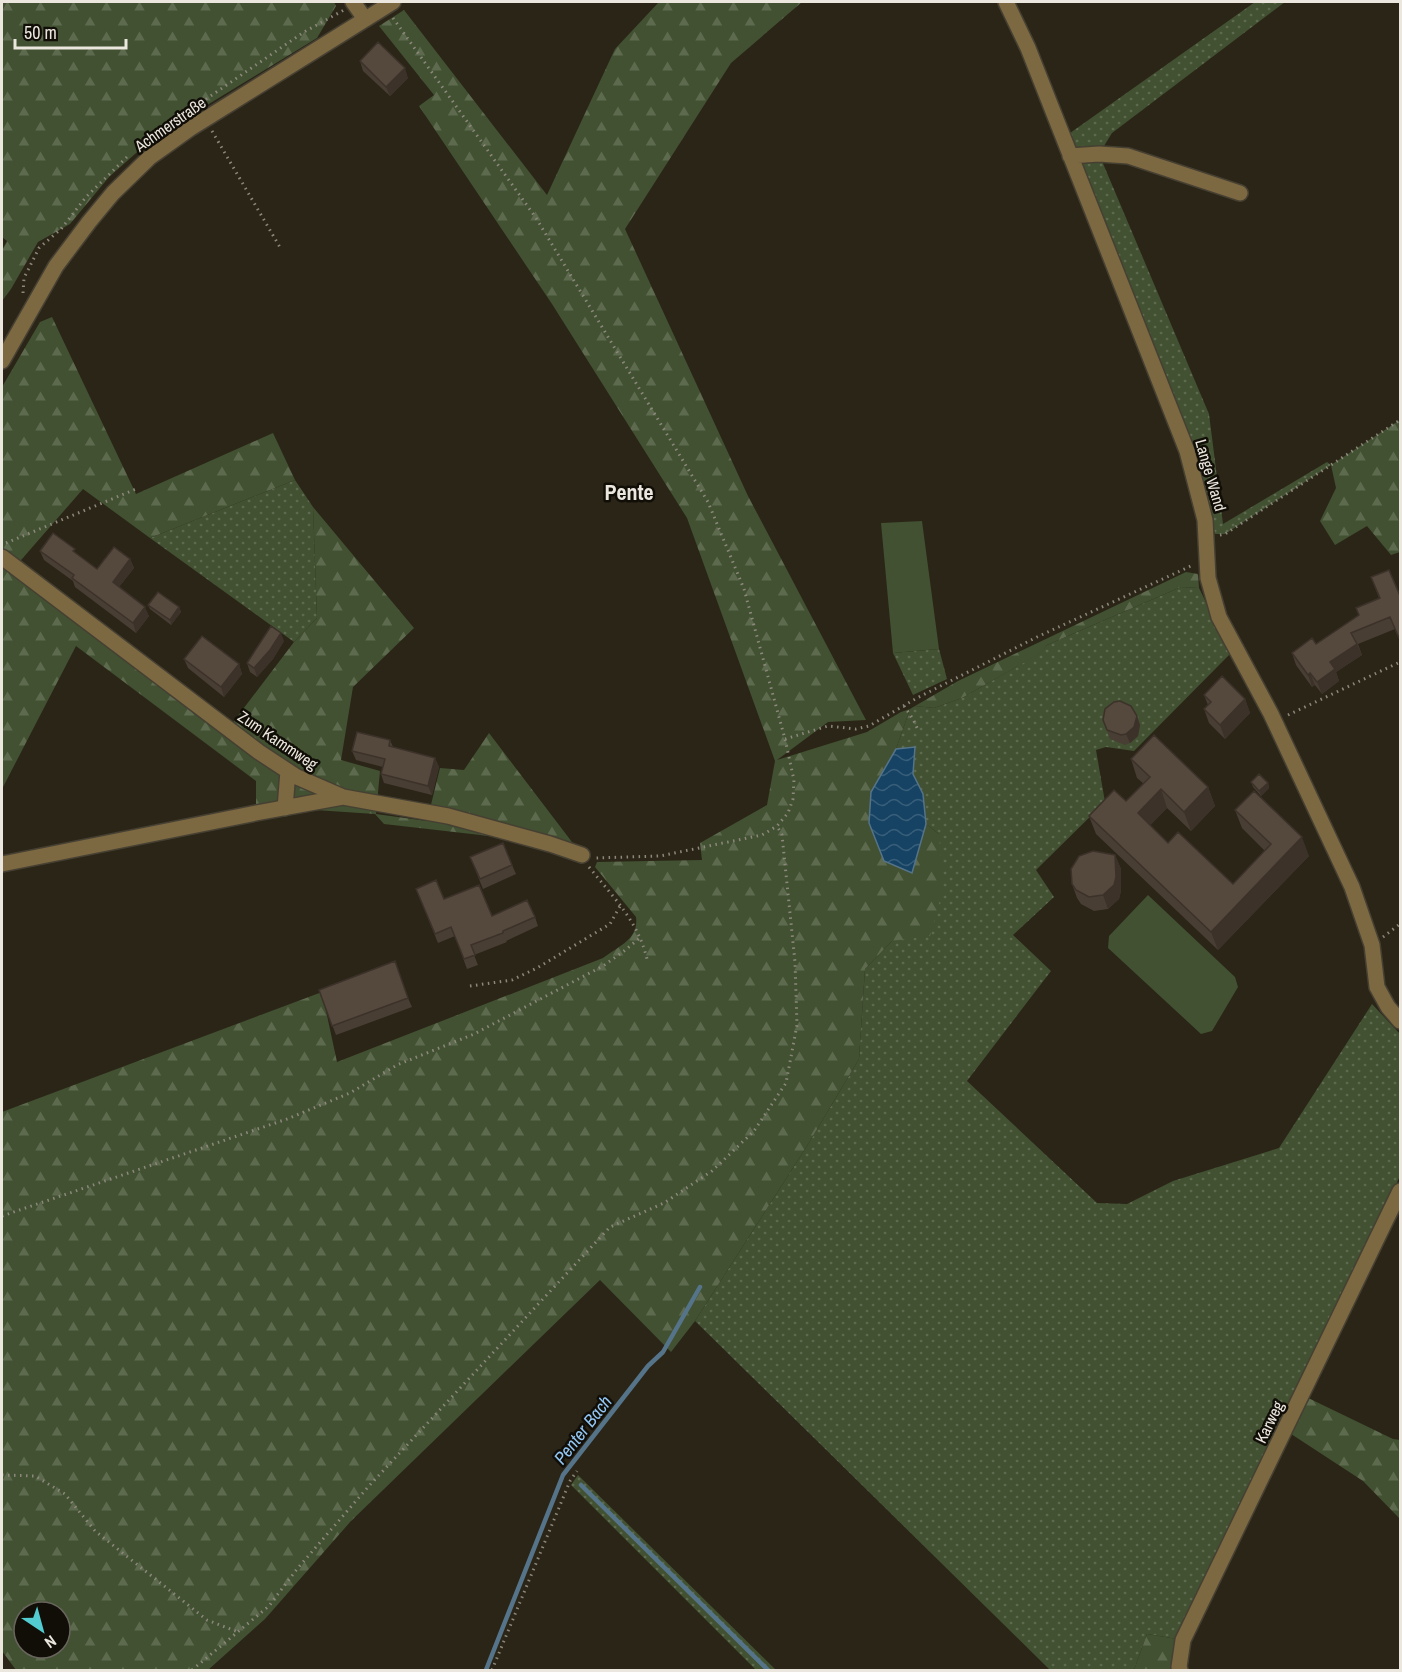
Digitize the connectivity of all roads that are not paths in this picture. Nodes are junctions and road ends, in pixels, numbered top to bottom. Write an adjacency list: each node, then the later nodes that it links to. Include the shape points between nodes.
1 (353, 2): 4 (street)
2 (1006, 2): 5 (street, Lange Wand)
3 (389, 4): 4 (street, Achmerstraße)
4 (365, 19): 7 (street, Achmerstraße, via 149,158 113,193 56,266)
5 (1070, 156): 6 (street, via 1128,156); 14 (street, Lange Wand, via 1186,451 1205,520 1208,578 1219,617 1274,721 1352,887 1372,945 1377,987)
6 (1240, 193)
7 (2, 361)
8 (2, 557): 9 (street, Zum Kammweg)
9 (288, 771): 10 (street, Zum Kammweg); 11 (street)
10 (343, 797): 11 (street); 12 (street, Zum Kammweg, via 448,816)
11 (285, 807): 13 (street)
12 (582, 855)
13 (2, 864)
14 (1401, 1021)
15 (1401, 1191): 16 (street, Karweg, via 1183,1640)
16 (1180, 1671)

